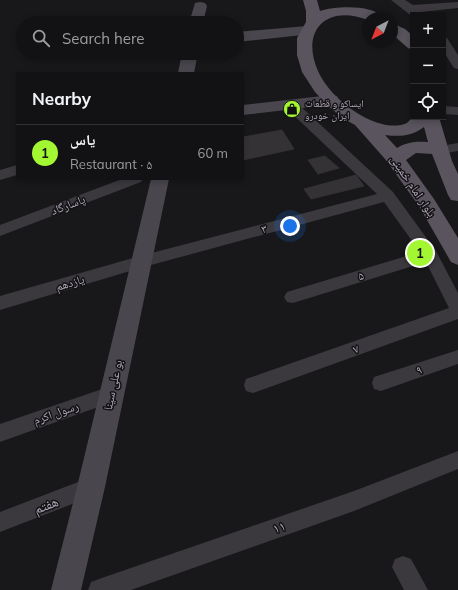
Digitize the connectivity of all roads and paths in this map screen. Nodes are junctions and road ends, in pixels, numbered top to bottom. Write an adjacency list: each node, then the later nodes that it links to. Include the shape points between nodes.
1 (310, 0): 10 (main road, via 313,11)
2 (355, 0): 6 (main road)
3 (397, 0): 7 (street)
4 (458, 5): 7 (street)
5 (200, 6): 9 (street)
6 (368, 12)
7 (415, 12)
8 (362, 14): 10 (main road, via 332,11 320,16)
9 (198, 16)
10 (310, 27): 12 (street); 20 (main road, via 304,45 305,57 310,72)
11 (398, 31): 13 (main road)
12 (244, 35)
13 (410, 42)
14 (446, 42): 15 (street)
15 (458, 42)
16 (446, 45): 18 (street)
17 (189, 60): 19 (street)
18 (458, 65)
19 (186, 72)
20 (331, 100): 21 (street); 27 (main road)
21 (291, 105): 22 (street); 37 (street)
22 (244, 110)
23 (446, 110): 24 (street)
24 (458, 111)
25 (422, 120): 27 (main road, via 404,131 392,132)
26 (431, 120): 29 (main road)
27 (360, 122): 30 (main road, بلوار امام خمینی)
28 (458, 147): 29 (street)
29 (440, 150): 30 (main road, via 415,146); 33 (main road)
30 (396, 158): 40 (main road, بلوار امام خمینی, via 418,189)
31 (16, 170): 32 (street)
32 (0, 175)
33 (454, 176): 36 (main road)
34 (133, 180): 38 (street, پاسارگاد)
35 (160, 180): 41 (street, بو علی سینا)
36 (458, 195)
37 (388, 196): 39 (street); 41 (street, ۳)
38 (0, 231)
39 (430, 255): 42 (street, ۵); 44 (street)
40 (458, 256)
41 (140, 262): 43 (street, یازدهم); 48 (street, بو علی سینا)
42 (293, 297)
43 (0, 303)
44 (458, 311): 47 (street, ۷)
45 (458, 357): 46 (street, ۹)
46 (381, 383)
47 (253, 385)
48 (111, 394): 49 (street, رسول اکرم); 51 (street, بو علی سینا)
49 (0, 433)
50 (458, 460): 55 (street, ۱۱, via 354,501)
51 (91, 487): 52 (street, هفتم); 54 (street, بو علی سینا)
52 (0, 522)
53 (404, 567): 56 (street)
54 (66, 590)
55 (99, 590)
56 (417, 590)

